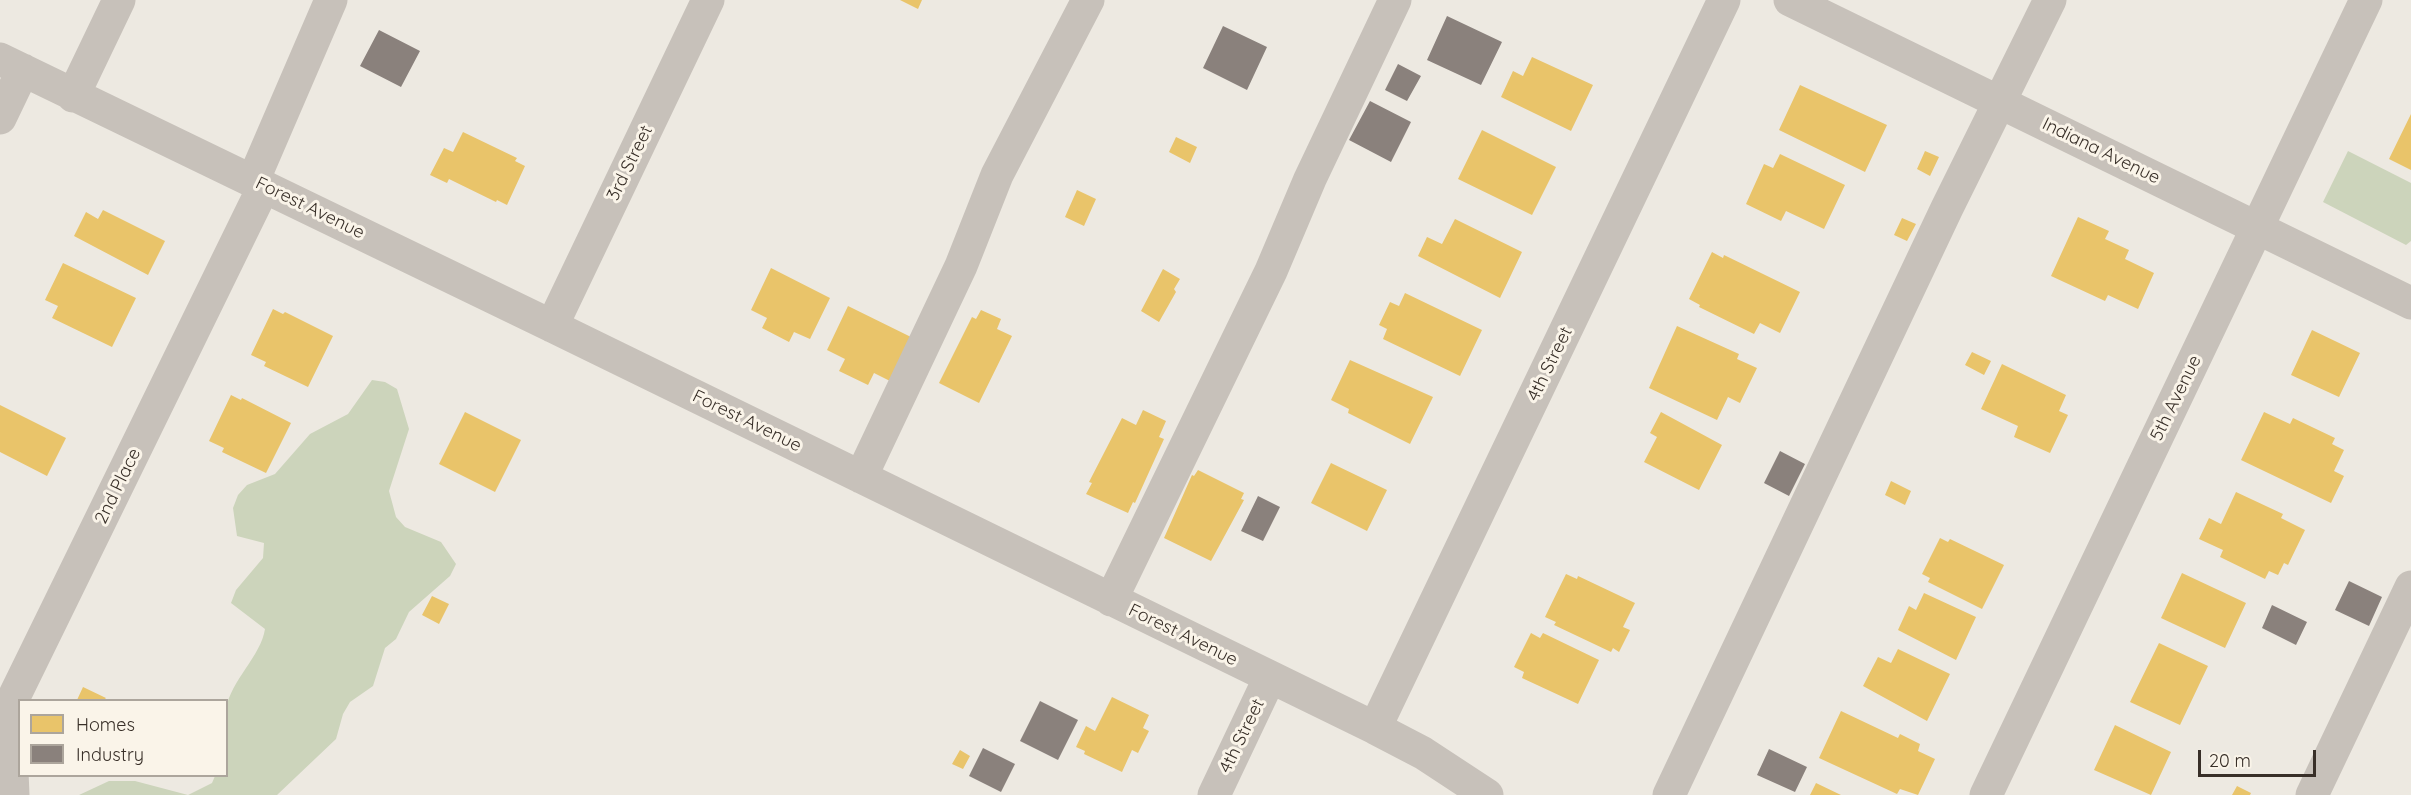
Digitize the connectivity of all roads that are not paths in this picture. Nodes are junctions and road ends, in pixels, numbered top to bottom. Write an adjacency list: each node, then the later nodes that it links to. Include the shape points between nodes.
1 (120, 0): 11 (street)
2 (331, 0): 14 (street, 2nd Place)
3 (708, 0): 17 (street, 3rd Street)
4 (1088, 0): 18 (street, via 997,176 961,266)
5 (1395, 0): 20 (street)
6 (1724, 0): 23 (street, 4th Street)
7 (1790, 0): 12 (street, Indiana Avenue)
8 (2050, 0): 12 (street)
9 (2366, 0): 15 (street, 5th Avenue)
10 (12, 65): 11 (street, Forest Avenue); 13 (street)
11 (73, 96): 14 (street, Forest Avenue)
12 (2001, 102): 15 (street, Indiana Avenue); 27 (street)
13 (0, 118)
14 (258, 184): 17 (street, Forest Avenue); 22 (street, 2nd Place, via 12,701)
15 (2258, 227): 16 (street, Indiana Avenue); 28 (street, 5th Avenue)
16 (2411, 303)
17 (552, 326): 18 (street, Forest Avenue)
18 (861, 477): 20 (street, Forest Avenue)
19 (2411, 587): 29 (street)
20 (1111, 600): 21 (street, Forest Avenue)
21 (1270, 677): 23 (street, Forest Avenue); 25 (street, 4th Street)
22 (5, 723): 24 (street, 2nd Place)
23 (1375, 728): 26 (street, Forest Avenue, via 1423,753)
24 (13, 795)
25 (1214, 795)
26 (1487, 795)
27 (1669, 795)
28 (1986, 795)
29 (2312, 795)

